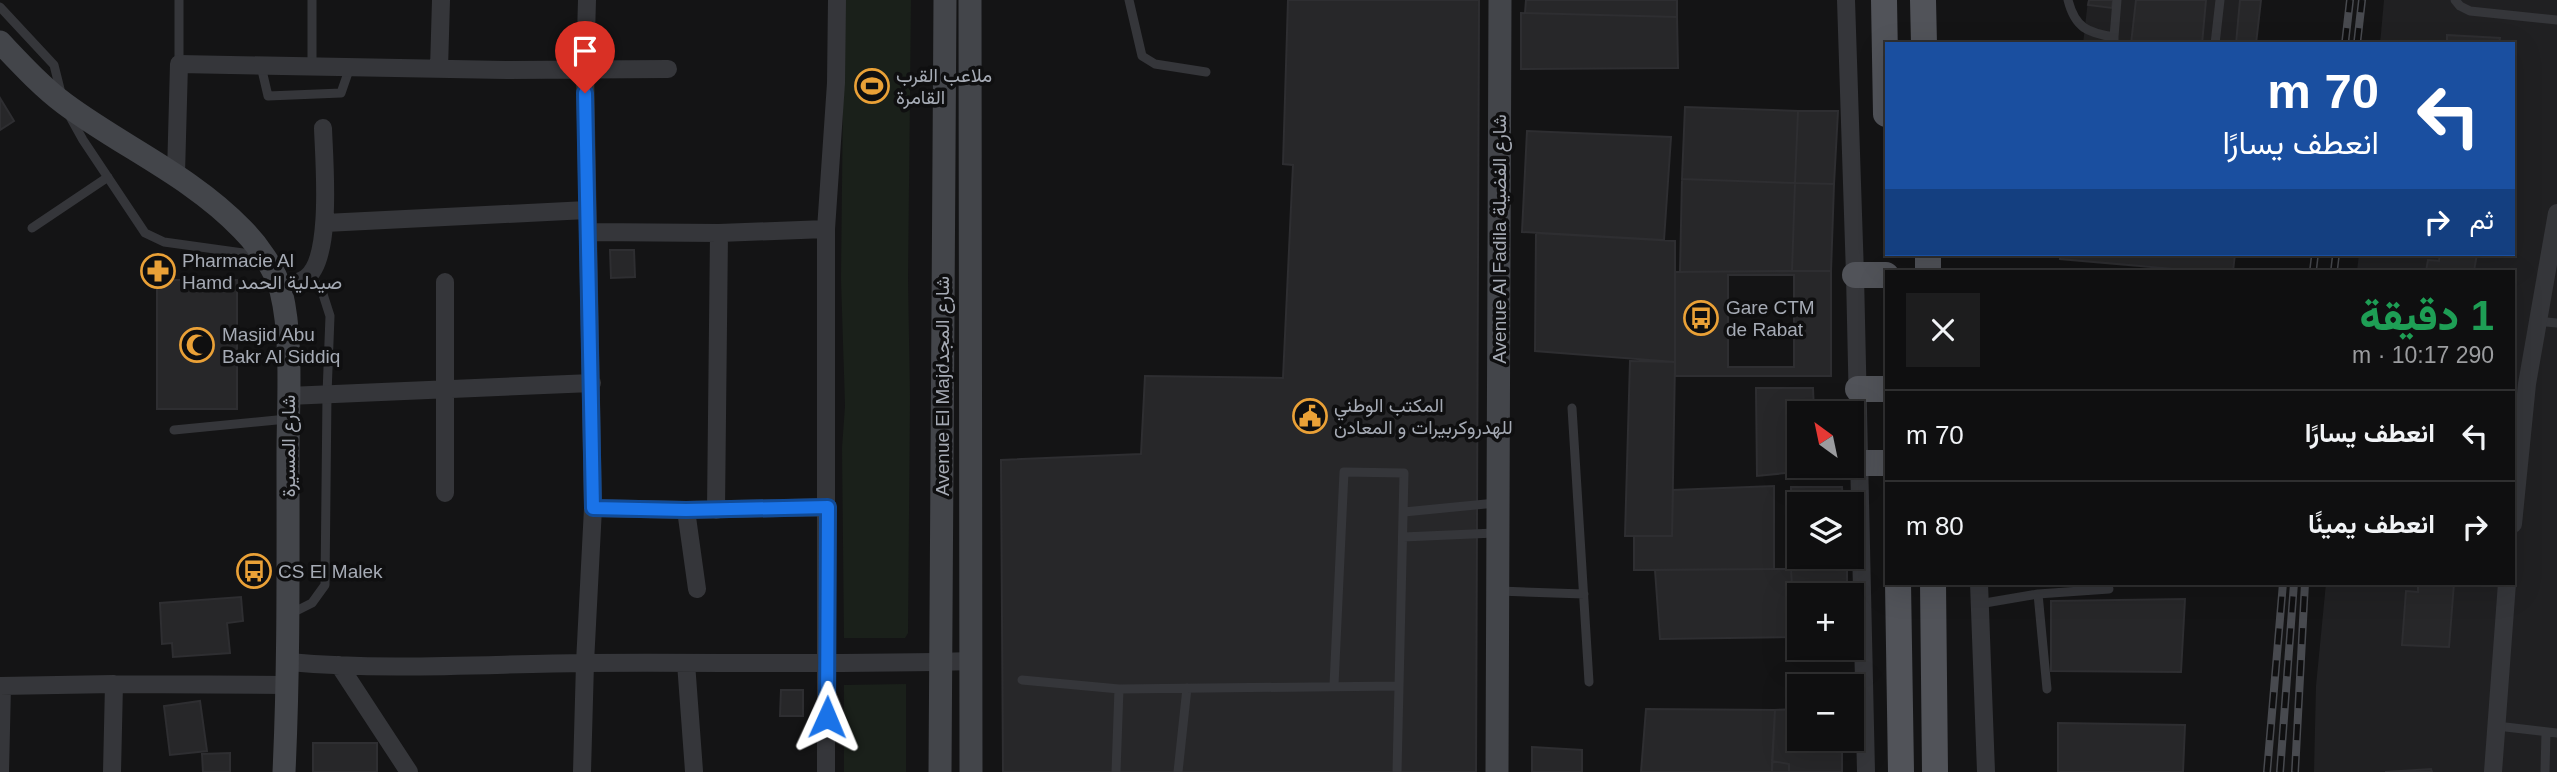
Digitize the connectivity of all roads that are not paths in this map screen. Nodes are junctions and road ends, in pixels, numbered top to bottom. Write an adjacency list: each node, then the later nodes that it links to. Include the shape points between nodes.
1 (180, 0): 26 (lane)
2 (312, 0): 28 (lane)
3 (441, 0): 30 (street)
4 (587, 0): 32 (street)
5 (837, 0): 42 (street)
6 (945, 0): 88 (street, Avenue El Majdشارع المجد)
7 (970, 0): 86 (street, Avenue El Majdشارع المجد)
8 (1129, 0): 33 (lane, via 1142,56 1155,64)
9 (1500, 0): 67 (street, Avenue Al Fadila شارع الفضيلة)
10 (1846, 0): 46 (street)
11 (1884, 0): 25 (main road)
12 (1923, 0): 23 (main road)
13 (2068, 0): 21 (lane, via 2078,23)
14 (2117, 0): 21 (lane)
15 (2220, 0): 24 (lane)
16 (2455, 0): 19 (lane, via 2464,10)
17 (2489, 0): 19 (lane)
18 (0, 7): 34 (lane, via 54,65)
19 (2488, 13): 20 (lane)
20 (2557, 20)
21 (2114, 40)
22 (0, 42): 34 (street, شارع المسيرة)
23 (1924, 42)
24 (2215, 42)
25 (1885, 57)
26 (179, 64): 27 (street); 36 (street)
27 (261, 66): 28 (street); 29 (lane, via 268,96 341,93)
28 (312, 66): 29 (street)
29 (350, 67): 30 (street)
30 (439, 69): 32 (street)
31 (668, 69): 32 (street)
32 (585, 70): 38 (street)
33 (1206, 72)
34 (64, 103): 36 (street, شارع المسيرة); 37 (lane)
35 (323, 128): 40 (street)
36 (176, 174): 45 (street, شارع المسيرة, via 240,226)
37 (108, 177): 41 (lane); 45 (lane, via 151,238)
38 (587, 210): 40 (street); 43 (street)
39 (2557, 213): 51 (street)
40 (325, 223): 48 (street, via 316,264)
41 (32, 228)
42 (826, 229): 44 (street); 68 (street)
43 (589, 232): 44 (street); 53 (street)
44 (719, 233): 71 (street)
45 (264, 256): 50 (street, شارع المسيرة)
46 (1856, 275): 47 (main road); 55 (street)
47 (1885, 275)
48 (307, 277): 50 (street); 57 (lane, via 321,288 330,316)
49 (445, 282): 56 (street)
50 (280, 288): 59 (street, شارع المسيرة)
51 (2536, 321): 52 (lane); 66 (street)
52 (2557, 323)
53 (592, 383): 56 (street); 69 (street)
54 (1885, 388): 55 (main road)
55 (1858, 389): 58 (street)
56 (444, 390): 57 (street); 65 (street)
57 (327, 394): 59 (street); 85 (lane, via 326,585 312,603)
58 (1858, 401)
59 (288, 408): 61 (lane); 85 (street, شارع المسيرة)
60 (1572, 408): 82 (lane)
61 (173, 430)
62 (1864, 463): 63 (main road)
63 (1885, 463)
64 (1858, 478): 119 (street)
65 (445, 493)
66 (2515, 496)
67 (1498, 503): 72 (lane); 73 (street, Avenue Al Fadila شارع الفضيلة)
68 (828, 507): 71 (street); 91 (street)
69 (593, 508): 70 (street); 89 (street)
70 (686, 510): 71 (street); 79 (street)
71 (716, 510)
72 (1404, 512): 74 (lane); 97 (lane, via 1404,473 1344,472)
73 (1497, 533): 74 (lane); 81 (street, Avenue Al Fadila شارع الفضيلة)
74 (1403, 537): 99 (lane)
75 (1898, 585): 120 (main road)
76 (1933, 585): 121 (main road)
77 (1979, 585): 84 (street)
78 (2507, 585): 103 (street)
79 (697, 589)
80 (2109, 589): 83 (lane)
81 (1497, 591): 82 (lane); 118 (street, Avenue Al Fadila شارع الفضيلة)
82 (1584, 594): 94 (lane)
83 (2038, 594): 84 (lane); 102 (lane)
84 (1979, 604): 122 (street)
85 (288, 615): 87 (street, شارع المسيرة)
86 (972, 661): 88 (street); 114 (street, Avenue El Majdشارع المجد)
87 (289, 662): 92 (street); 96 (street, شارع المسيرة)
88 (940, 662): 91 (street); 113 (street, Avenue El Majdشارع المجد)
89 (585, 663): 90 (street); 92 (street); 111 (street)
90 (686, 663): 91 (street); 106 (street)
91 (828, 663): 112 (street)
92 (339, 666): 110 (street)
93 (1023, 680): 101 (lane)
94 (1589, 682)
95 (114, 684): 96 (street); 98 (street); 108 (street)
96 (288, 685): 109 (street, شارع المسيرة)
97 (1334, 685): 99 (lane); 100 (lane)
98 (1, 686): 107 (street)
99 (1399, 686): 117 (lane)
100 (1187, 688): 101 (lane); 116 (lane)
101 (1119, 689): 115 (lane)
102 (2048, 690)
103 (2497, 726): 104 (lane); 123 (street)
104 (2546, 732): 105 (lane); 124 (lane)
105 (2557, 733)
106 (694, 771)
107 (0, 772)
108 (112, 772)
109 (284, 772)
110 (409, 772)
111 (582, 772)
112 (826, 772)
113 (940, 772)
114 (971, 772)
115 (1116, 772)
116 (1178, 772)
117 (1397, 772)
118 (1497, 772)
119 (1866, 772)
120 (1901, 772)
121 (1935, 772)
122 (1986, 772)
123 (2493, 772)
124 (2545, 772)

